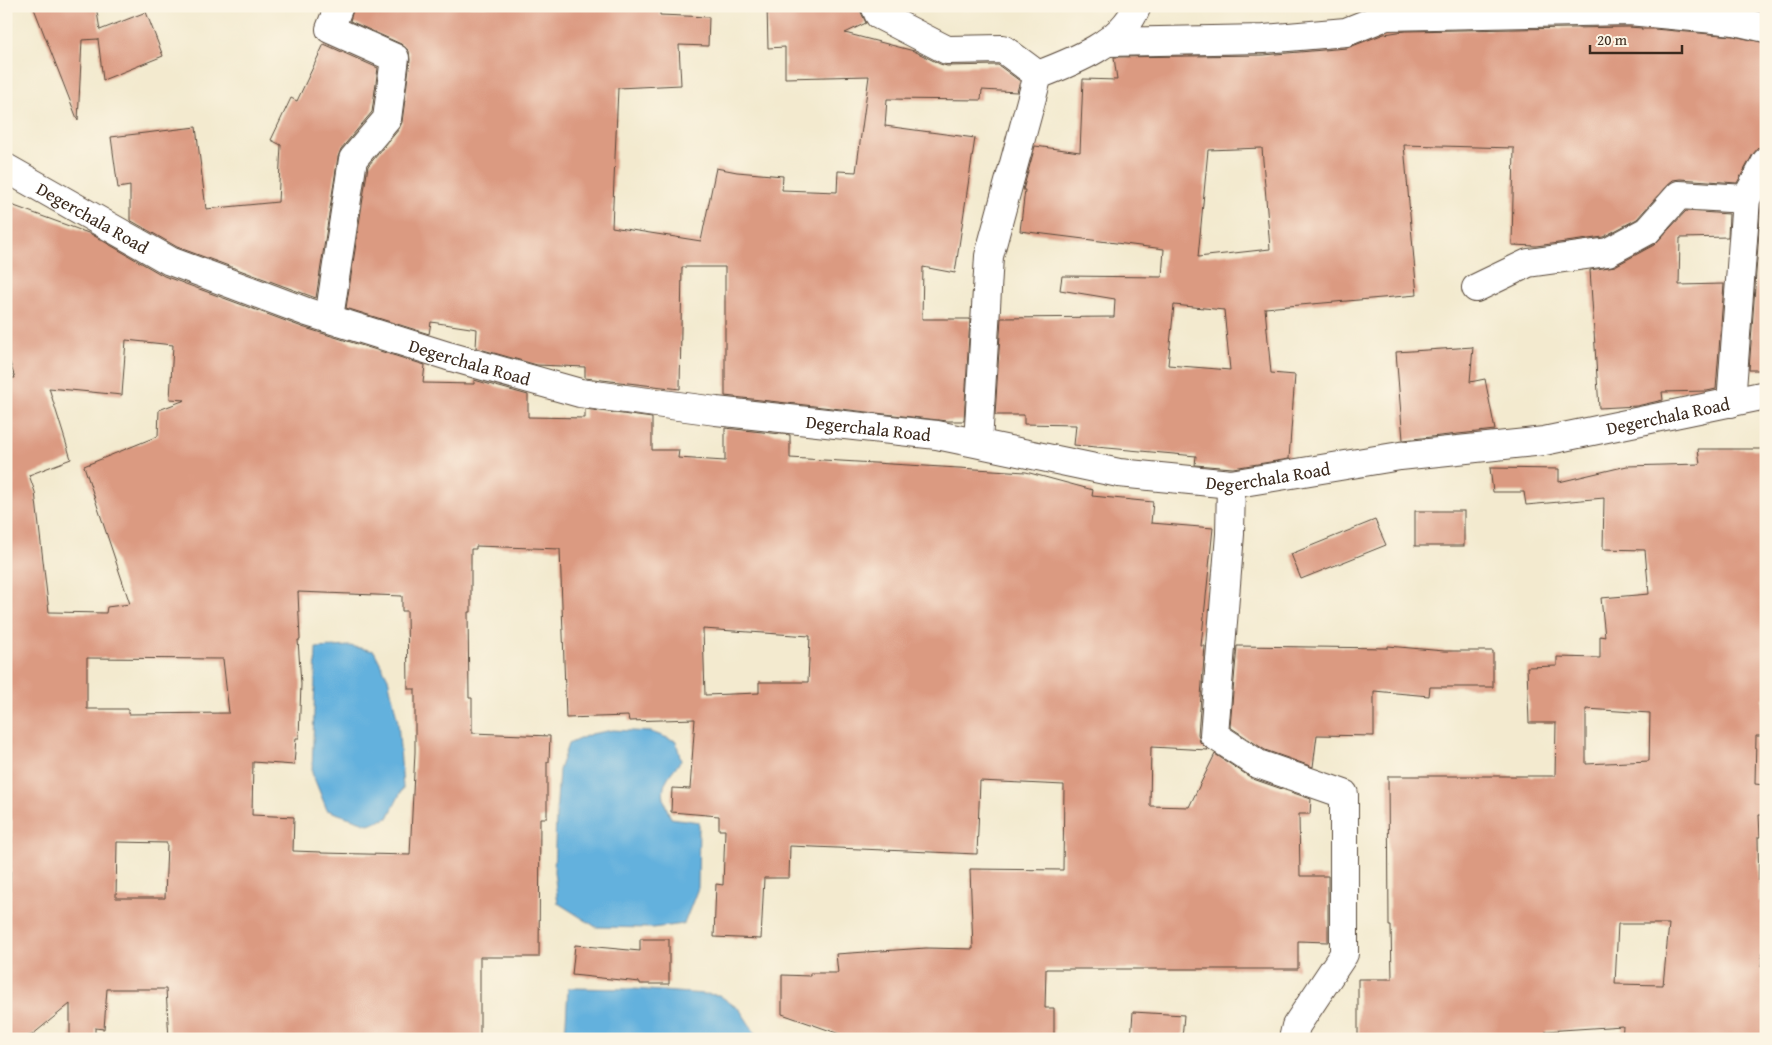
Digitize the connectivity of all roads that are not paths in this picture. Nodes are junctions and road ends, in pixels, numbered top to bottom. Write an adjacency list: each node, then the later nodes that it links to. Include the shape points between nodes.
1 (339, 6): 12 (street, via 330,29 396,58 387,119 353,160)
2 (875, 6): 7 (street, via 879,15 947,50 1004,49)
3 (1137, 6): 6 (street, via 1133,17)
4 (1735, 13): 5 (street); 6 (street, via 1629,11 1386,16 1346,32 1264,39)
5 (1766, 28)
6 (1108, 42): 7 (street, via 1077,60)
7 (1038, 75): 15 (street, via 989,256)
8 (1766, 162): 10 (street)
9 (6, 168): 12 (street, Degerchala Road, via 170,261)
10 (1746, 199): 11 (street, via 1679,195 1647,231 1608,252 1528,263); 14 (street)
11 (1476, 288)
12 (329, 318): 15 (street, Degerchala Road, via 580,393 937,435)
13 (1766, 395): 14 (street, Degerchala Road)
14 (1731, 403): 16 (street, Degerchala Road, via 1544,441 1400,456)
15 (978, 444): 16 (street, Degerchala Road, via 1119,473)
16 (1231, 484): 17 (street, via 1214,735 1258,764 1344,794 1344,954 1296,1026)
17 (1293, 1039)

